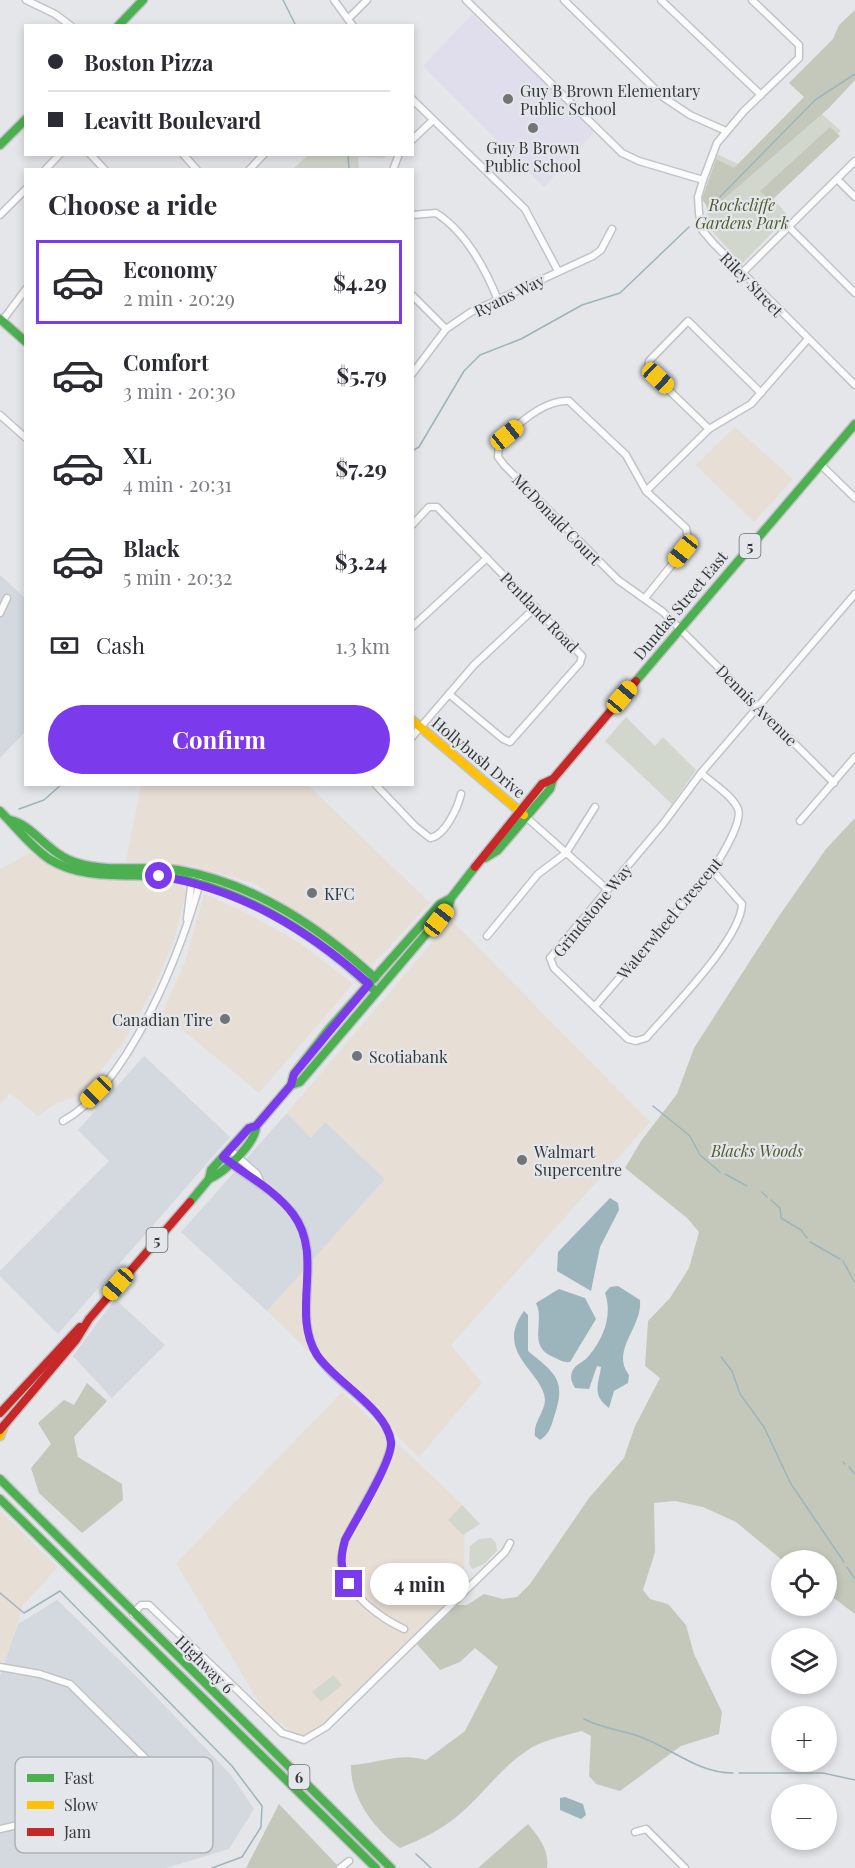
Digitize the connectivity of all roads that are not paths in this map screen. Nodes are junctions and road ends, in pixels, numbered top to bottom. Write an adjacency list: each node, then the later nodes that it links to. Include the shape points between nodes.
1 (26, 0): 10 (street)
2 (143, 0): 11 (main road)
3 (334, 0): 9 (street)
4 (367, 0): 9 (street)
5 (465, 0): 30 (street, via 622,153)
6 (564, 0): 17 (street, via 663,97 690,115)
7 (661, 0): 13 (street)
8 (752, 0): 13 (street, Riley Street, via 799,45 800,51 799,58)
9 (348, 19): 12 (street)
10 (68, 24)
11 (120, 24)
12 (352, 24)
13 (761, 96): 17 (street, Riley Street)
14 (414, 101): 16 (street)
15 (24, 121): 19 (main road)
16 (432, 121): 18 (street); 37 (street, via 525,209)
17 (726, 131): 30 (street, Riley Street, via 712,151)
18 (414, 138)
19 (0, 145)
20 (58, 156): 25 (street)
21 (92, 156): 26 (street)
22 (185, 156): 27 (street)
23 (262, 156): 28 (street)
24 (855, 161): 29 (street)
25 (47, 168)
26 (103, 168)
27 (195, 168)
28 (251, 168)
29 (837, 179): 32 (street); 36 (street)
30 (703, 180): 38 (street, Riley Street, via 698,197 702,230)
31 (24, 191): 33 (street)
32 (855, 197)
33 (0, 215)
34 (414, 215): 42 (street, via 436,213 469,244)
35 (612, 228): 37 (street, Ryans Way, via 601,250)
36 (790, 228): 38 (street); 40 (street)
37 (558, 271): 42 (street, Ryans Way)
38 (742, 273): 46 (street, Riley Street)
39 (24, 291): 43 (street)
40 (855, 293)
41 (414, 297): 44 (street)
42 (498, 300): 44 (street, Ryans Way)
43 (1, 320): 45 (main road)
44 (446, 329): 47 (street, Ryans Way)
45 (24, 340)
46 (807, 340): 48 (street, Riley Street); 49 (street)
47 (414, 371)
48 (855, 385)
49 (761, 393): 52 (street, via 751,404); 52 (street, via 688,321 649,361 648,370)
50 (0, 416): 53 (street)
51 (855, 424): 54 (main road, Dundas Street East / 5)
52 (709, 429): 55 (street)
53 (24, 436)
54 (820, 464): 56 (street); 65 (main road, Dundas Street East / 5)
55 (646, 491): 61 (street, McDonald Court, via 686,528 688,538 683,551); 61 (street, McDonald Court, via 626,455 569,401 552,402 526,419 507,435 497,451 504,465 608,571)
56 (855, 498)
57 (414, 523): 58 (street, Pentland Road, via 429,507 437,507)
58 (487, 558): 62 (street, Pentland Road); 64 (street)
59 (855, 594): 67 (street, Grindstone Way)
60 (7, 598): 63 (street)
61 (645, 598): 65 (street, McDonald Court)
62 (536, 607): 66 (street); 66 (street, Pentland Road, via 579,651 582,659 516,738 510,742 502,739)
63 (0, 613)
64 (414, 625)
65 (679, 629): 67 (street, Dennis Avenue); 78 (main road, Dundas Street East / 5, via 553,779 550,789)
66 (449, 694): 69 (street)
67 (758, 705): 72 (street, Grindstone Way); 73 (street, Dennis Avenue)
68 (414, 722): 69 (main road, Hollybush Drive)
69 (421, 728): 70 (street); 78 (main road, Hollybush Drive)
70 (414, 735)
71 (855, 757): 73 (street)
72 (701, 772): 81 (street, Waterwheel Crescent, via 740,812); 83 (street, Grindstone Way)
73 (834, 783): 79 (street)
74 (377, 786): 75 (street, via 430,838 437,836 459,806)
75 (461, 794)
76 (595, 807): 80 (street)
77 (0, 812): 82 (main road, via 17,820 33,840 76,866 155,868)
78 (523, 814): 80 (street); 84 (main road, Dundas Street East / 5, via 498,850 483,859)
79 (800, 821)
80 (566, 853): 83 (street); 85 (street, via 538,874)
81 (712, 870): 88 (street, Waterwheel Crescent); 88 (street, Grindstone Way, via 739,897 742,911 727,942 646,1038 628,1039)
82 (196, 879): 86 (main road, via 250,893 288,912 341,950); 90 (street, via 169,972 141,1029 100,1087)
83 (607, 889): 88 (street, Grindstone Way, via 550,958 554,968)
84 (451, 898): 86 (main road, Dundas Street East / 5, via 440,904); 87 (main road, Dundas Street East / 5, via 448,908)
85 (487, 936)
86 (372, 981): 87 (main road); 89 (main road, Dundas Street East / 5, via 294,1074)
87 (381, 990): 89 (main road, Dundas Street East / 5, via 300,1082)
88 (596, 1005)
89 (291, 1085): 91 (main road, Dundas Street East / 5, via 256,1126 249,1128)
90 (63, 1121)
91 (230, 1156): 92 (main road, Dundas Street East / 5, via 211,1170 209,1179); 103 (street, via 257,1174 261,1183 293,1214 304,1233 309,1255 308,1329 316,1354 372,1410 391,1439 388,1455 340,1556 349,1584 387,1621)
92 (84, 1324): 93 (main road, Dundas Street East / 5); 94 (main road, Dundas Street East / 5, via 76,1340)
93 (0, 1413)
94 (2, 1428): 95 (main road)
95 (0, 1436)
96 (0, 1473): 97 (main road)
97 (2, 1481): 100 (main road, Highway 6 / 6)
98 (0, 1499): 101 (main road, Highway 6 / 6)
99 (510, 1543): 102 (street, via 326,1727 304,1740 282,1733 149,1605 141,1605)
100 (124, 1605): 101 (street); 102 (main road, Highway 6 / 6)
101 (117, 1612): 111 (main road, Highway 6 / 6)
102 (133, 1614): 112 (main road, Highway 6 / 6)
103 (404, 1629)
104 (0, 1667): 105 (street, via 70,1684)
105 (145, 1757)
106 (15, 1826): 107 (street)
107 (0, 1829)
108 (635, 1832): 113 (street, via 646,1828)
109 (349, 1861): 110 (street)
110 (340, 1868)
111 (376, 1868)
112 (391, 1868)
113 (685, 1868)

